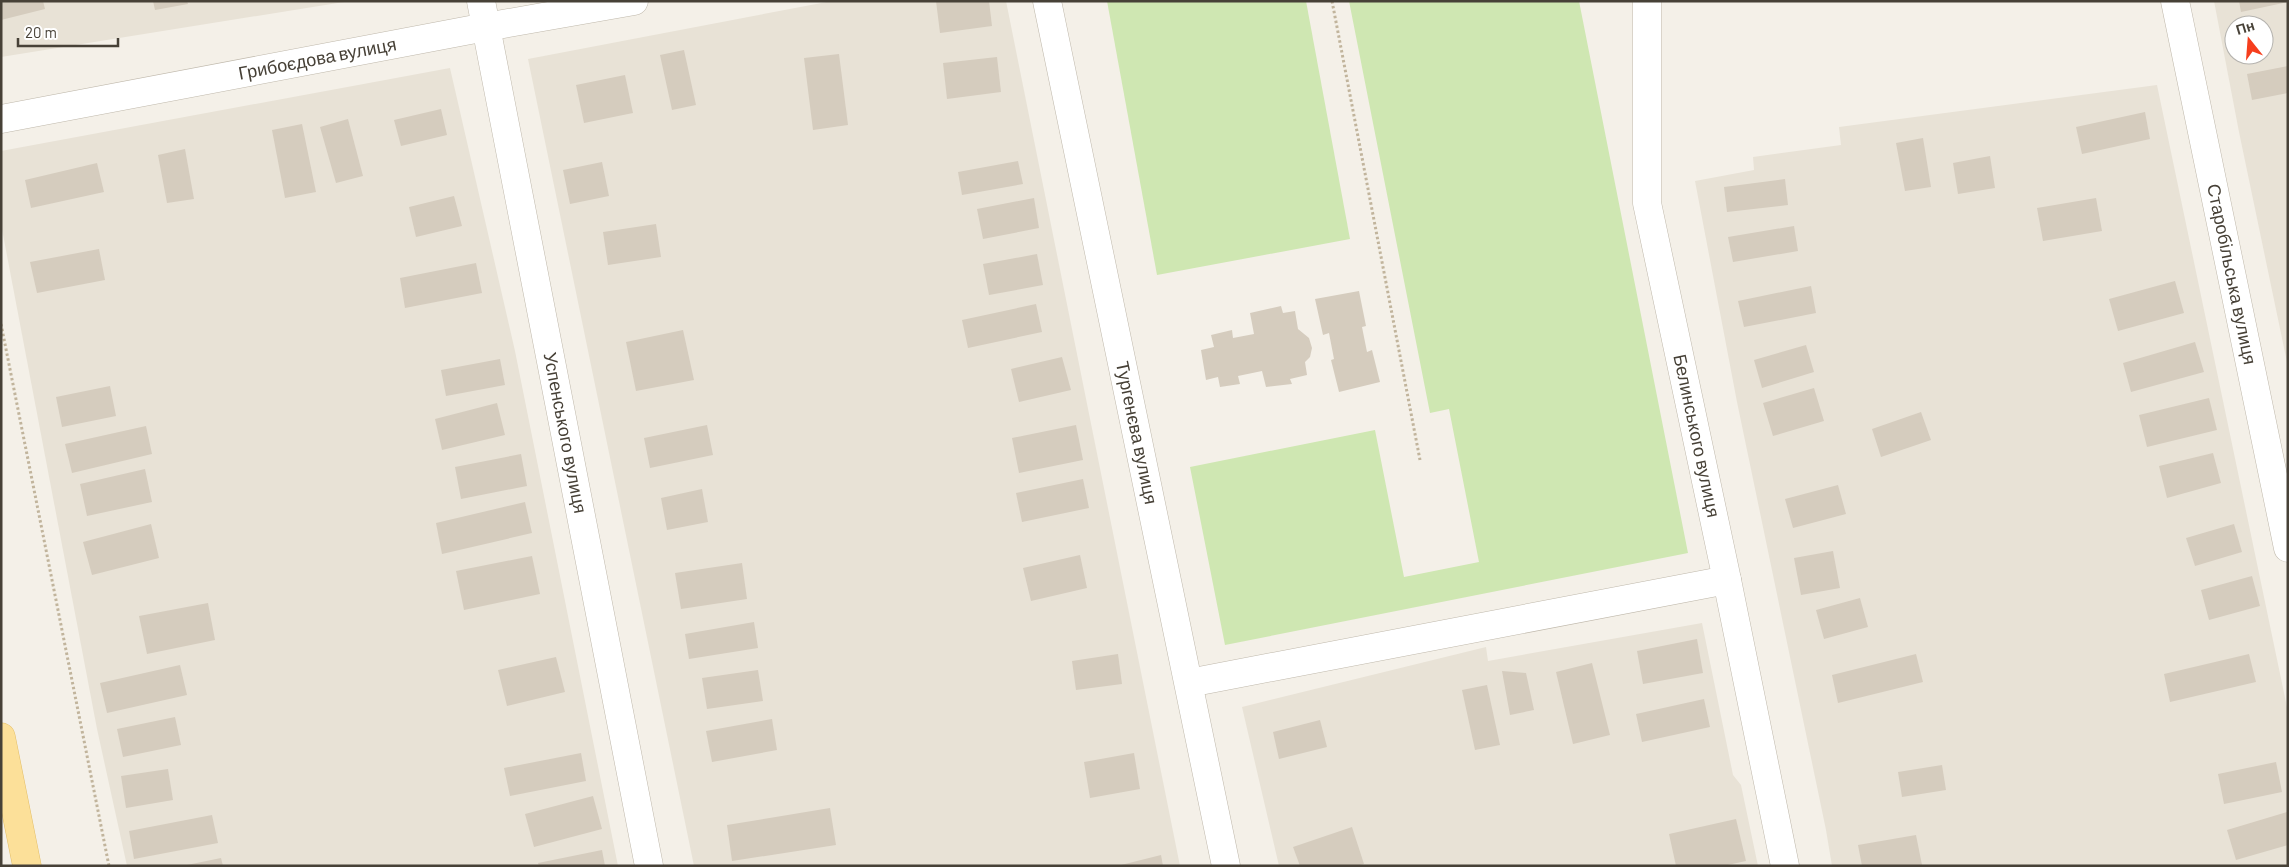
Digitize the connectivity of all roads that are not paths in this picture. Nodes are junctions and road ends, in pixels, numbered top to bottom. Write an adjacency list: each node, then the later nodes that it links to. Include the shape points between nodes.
1 (634, 1): 5 (street, Грибоєдова вулиця)
2 (1047, 1): 9 (street, Тургенєва вулиця)
3 (1647, 1): 8 (street, Белинського вулиця, via 1647,203)
4 (2175, 1): 7 (street, Старобільська вулиця)
5 (484, 14): 6 (street, Грибоєдова вулиця); 12 (street, Успенського вулиця)
6 (1, 119)
7 (2288, 548)
8 (1727, 580): 9 (street); 14 (street, Белинського вулиця)
9 (1189, 683): 13 (street, Тургенєва вулиця)
10 (1, 737): 11 (main road)
11 (27, 866)
12 (649, 866)
13 (1226, 866)
14 (1785, 866)

